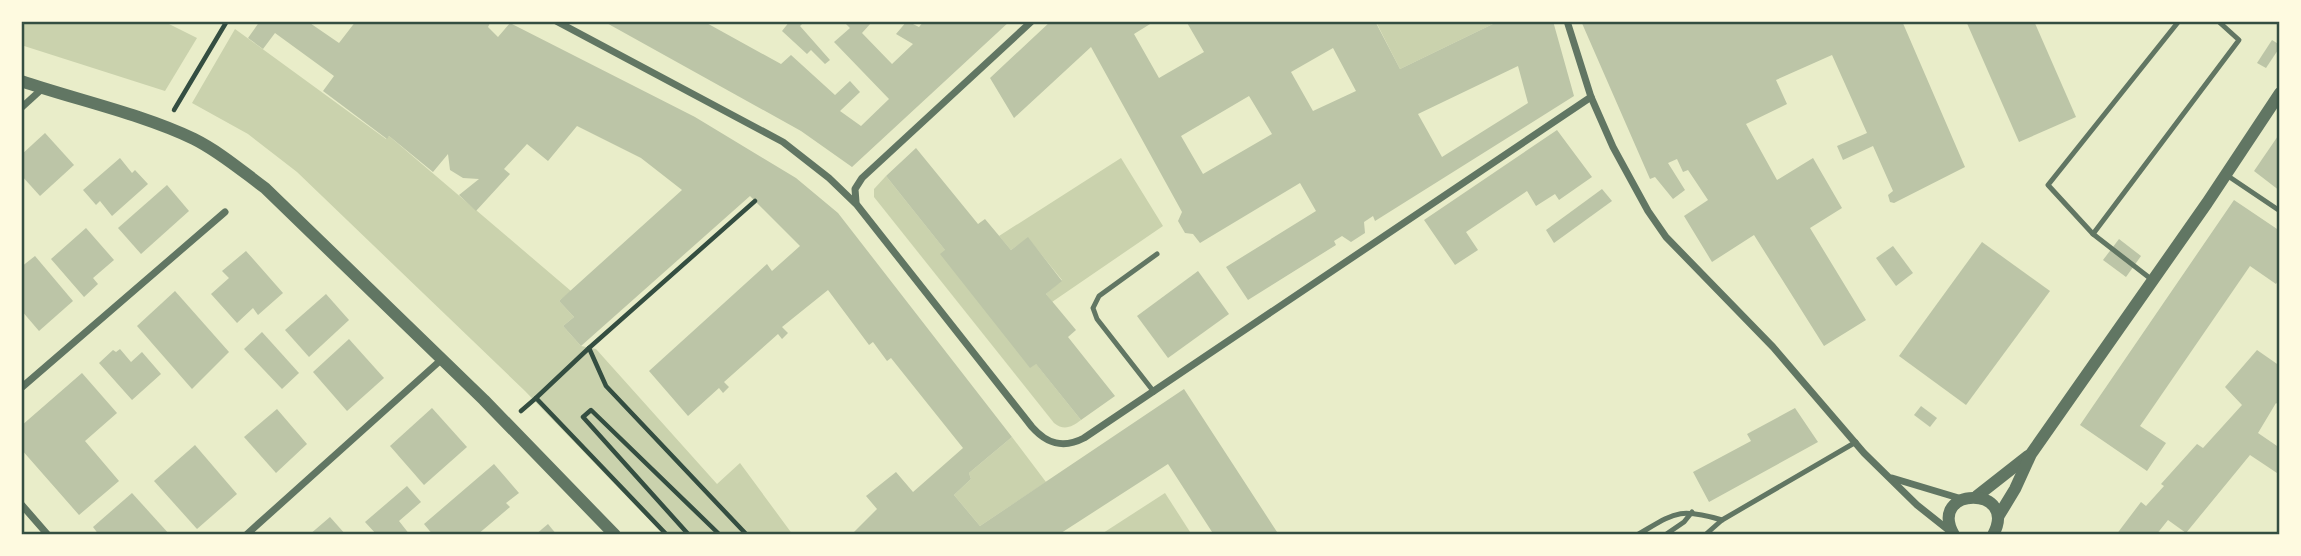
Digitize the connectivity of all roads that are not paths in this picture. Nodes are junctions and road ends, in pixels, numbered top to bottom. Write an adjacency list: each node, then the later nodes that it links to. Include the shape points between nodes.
1 (556, 21): 12 (street, via 783,142)
2 (1032, 21): 12 (street, via 862,178 855,189)
3 (1567, 21): 9 (street)
4 (2179, 21): 15 (lane, via 2048,185)
5 (2218, 21): 15 (lane, via 2239,40)
6 (21, 81): 7 (street)
7 (43, 88): 10 (street); 18 (street, via 164,127 216,152 265,188)
8 (2280, 93): 11 (street)
9 (1591, 97): 20 (street); 21 (street, via 1630,180 1666,237 1773,347)
10 (21, 108)
11 (2226, 175): 13 (lane); 17 (street)
12 (857, 205): 20 (street, via 1039,435 1056,444 1075,442)
13 (2280, 211)
14 (225, 212): 19 (street)
15 (2093, 234): 17 (lane)
16 (1157, 254): 20 (lane, via 1099,296 1093,307 1097,319)
17 (2152, 280): 22 (street)
18 (443, 359): 32 (street); 33 (street)
19 (21, 388)
20 (1154, 391)
21 (1856, 442): 23 (street); 28 (lane)
22 (2031, 454): 24 (street); 29 (street)
23 (1891, 478): 25 (street); 30 (street)
24 (1977, 496): 25 (street); 29 (street, via 1991,503)
25 (1962, 499): 30 (street, via 1949,517)
26 (21, 504): 31 (street)
27 (1692, 512): 28 (lane); 34 (lane, via 1671,515); 35 (lane)
28 (1723, 520): 36 (lane)
29 (1997, 528)
30 (1953, 534)
31 (48, 535)
32 (246, 535)
33 (615, 535)
34 (1637, 535)
35 (1665, 535)
36 (1705, 535)

